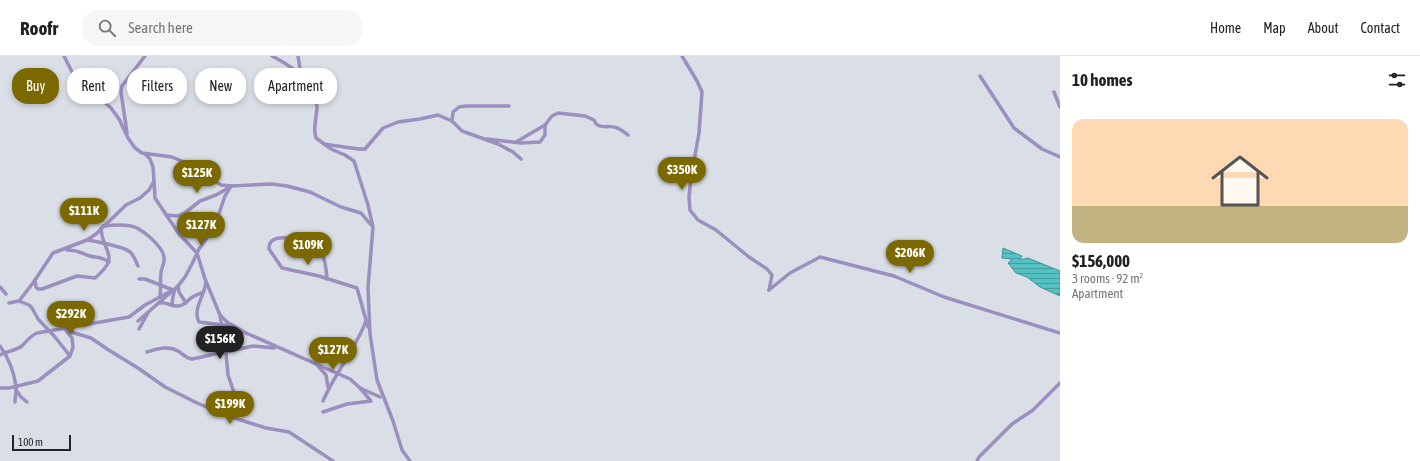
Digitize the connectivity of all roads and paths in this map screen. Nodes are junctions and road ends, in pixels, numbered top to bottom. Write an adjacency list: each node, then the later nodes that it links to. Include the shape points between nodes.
1 (64, 56): 16 (street, via 74,76 111,108)
2 (144, 56): 16 (street, via 122,86)
3 (272, 56): 6 (street)
4 (298, 56): 7 (street)
5 (682, 56): 59 (street, via 702,92 699,133 690,178 690,210 698,220 716,230 767,269 772,276 769,290 790,273 820,257 894,276 944,297)
6 (293, 68)
7 (300, 68)
8 (980, 76): 21 (street, via 1014,128 1042,149)
9 (1060, 99): 12 (street, via 1054,92)
10 (316, 104): 19 (street, via 316,138)
11 (509, 106): 13 (street, via 459,107 453,112)
12 (1060, 107)
13 (452, 121): 17 (street, via 462,132); 19 (street, via 438,115 398,122 383,128 361,150)
14 (545, 125): 15 (street, via 558,113 585,116 594,120 600,127 617,127); 18 (street); 18 (street, via 545,135 540,142)
15 (628, 135)
16 (128, 138): 20 (street, via 135,148)
17 (476, 138): 18 (street); 22 (street, via 498,144)
18 (515, 142)
19 (322, 144): 27 (street, via 354,161)
20 (145, 154): 23 (street, via 153,167); 24 (street, via 172,157 221,185)
21 (1060, 157)
22 (520, 159)
23 (154, 180): 25 (street, via 155,198); 26 (street, via 149,190 126,205)
24 (231, 186): 25 (street, via 200,201 178,216); 27 (street, via 271,184 310,192 341,207 362,213); 31 (street, via 214,228)
25 (166, 214): 31 (street, via 183,239)
26 (102, 227): 28 (street); 29 (street); 38 (street, via 130,225 156,243 165,260 161,276)
27 (373, 227): 60 (street, via 368,288)
28 (86, 240): 29 (street); 30 (street)
29 (105, 244): 32 (street); 33 (street, via 130,251)
30 (60, 250): 32 (street, via 79,251); 36 (street, via 53,253)
31 (197, 253): 37 (street); 40 (street)
32 (109, 262): 36 (street, via 95,278 77,276 42,289 36,287)
33 (138, 266)
34 (139, 279): 38 (street)
35 (327, 279): 35 (street, via 282,268 269,249 270,243 278,238 310,242 323,255); 53 (street, via 357,288)
36 (35, 281): 44 (street)
37 (206, 281): 41 (street); 50 (street)
38 (162, 285): 40 (street); 43 (street)
39 (0, 287): 42 (street)
40 (176, 288): 43 (street); 45 (street); 47 (street); 48 (street, via 172,296)
41 (203, 292): 45 (street, via 193,296); 54 (street, via 197,319 199,322)
42 (6, 294)
43 (160, 297): 47 (street); 56 (street, via 129,318)
44 (19, 302): 46 (street); 58 (street, via 32,308)
45 (186, 303): 48 (street)
46 (9, 304)
47 (157, 304): 48 (street, via 165,302); 49 (street)
48 (172, 305)
49 (148, 312): 52 (street); 57 (street)
50 (220, 314): 54 (street); 55 (street)
51 (54, 320): 56 (street)
52 (138, 321)
53 (366, 321): 60 (street); 69 (street)
54 (222, 324): 55 (street); 63 (street)
55 (233, 326): 62 (street)
56 (65, 329): 58 (street); 67 (street, via 72,338 74,348); 81 (street, via 91,338 165,387 197,403 231,417 289,432)
57 (139, 329)
58 (49, 332): 64 (street, via 34,335 22,346); 67 (street)
59 (1060, 333)
60 (370, 334): 82 (street, via 377,380 402,450)
61 (0, 346): 64 (street)
62 (281, 349): 63 (street, via 259,346); 68 (street)
63 (227, 351): 65 (street, via 192,359 178,350 169,348); 76 (street, via 228,375)
64 (5, 352): 66 (street); 72 (street)
65 (147, 352)
66 (0, 355)
67 (70, 356): 72 (street, via 38,381)
68 (316, 364): 69 (street); 73 (street, via 326,375)
69 (338, 374): 73 (street); 74 (street)
70 (1060, 383): 83 (street, via 1033,410 1012,424)
71 (0, 388): 72 (street)
72 (16, 388): 78 (street); 79 (street)
73 (328, 388): 77 (street)
74 (360, 388): 75 (street); 80 (street, via 371,401 347,404)
75 (380, 397)
76 (237, 401)
77 (323, 401)
78 (15, 402)
79 (27, 402)
80 (323, 412)
81 (333, 461)
82 (410, 461)
83 (977, 461)

